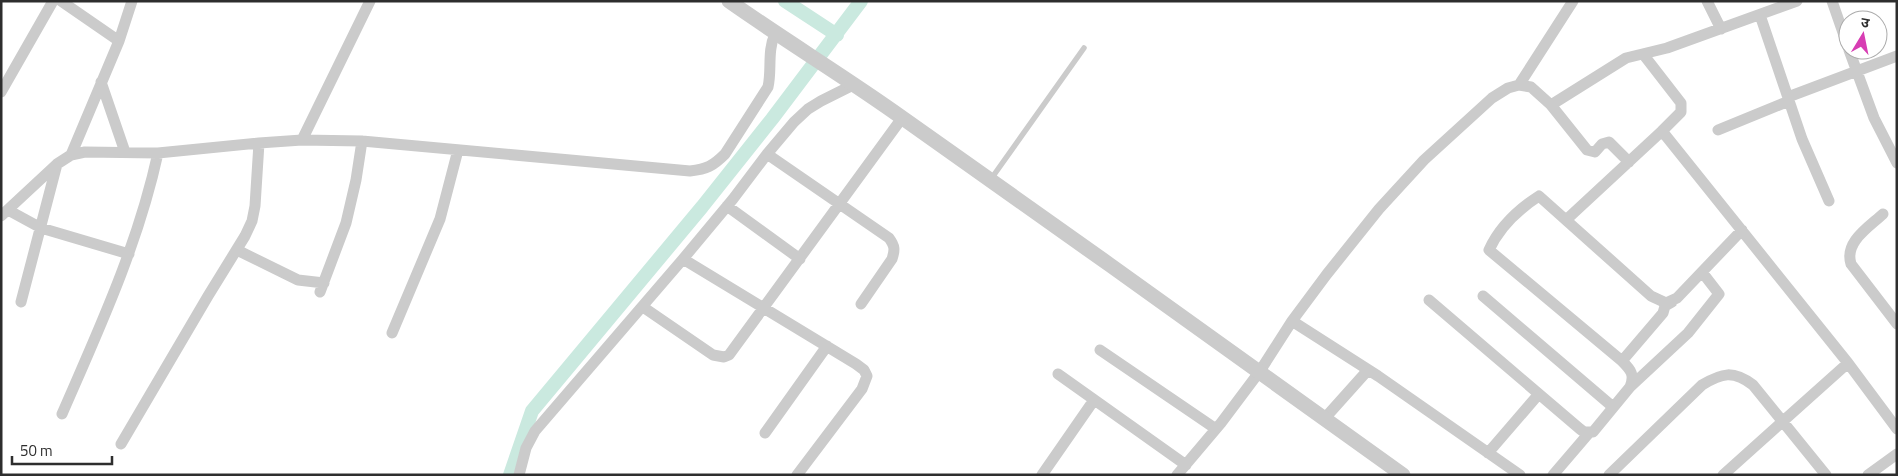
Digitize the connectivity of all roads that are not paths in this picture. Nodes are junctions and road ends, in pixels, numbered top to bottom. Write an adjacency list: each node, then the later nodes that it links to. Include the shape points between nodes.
1 (53, 1): 23 (street)
2 (62, 1): 14 (street)
3 (132, 1): 14 (street)
4 (370, 1): 29 (street)
5 (729, 1): 13 (street)
6 (1572, 1): 22 (street)
7 (1707, 1): 12 (street)
8 (1797, 1): 10 (street)
9 (1832, 1): 11 (street)
10 (1760, 15): 12 (street); 24 (street)
11 (1838, 19)
12 (1721, 29): 16 (street)
13 (775, 34): 21 (street); 32 (street, via 771,42 768,87 725,154 707,169 690,171)
14 (119, 41): 20 (street)
15 (1084, 48): 40 (lane)
16 (1642, 54): 25 (street, via 1626,58); 28 (street, via 1681,103 1680,112)
17 (1897, 56): 19 (street)
18 (1852, 60): 19 (street)
19 (1857, 72): 24 (street); 38 (street, via 1874,118)
20 (101, 82): 33 (street); 36 (street)
21 (849, 82): 26 (street); 35 (street, via 808,109)
22 (1519, 85): 25 (street, via 1531,87); 61 (street, via 1492,98 1424,160 1379,209)
23 (1, 92)
24 (1788, 99): 27 (street); 41 (street)
25 (1551, 104): 37 (street, via 1586,150 1595,152 1609,142)
26 (902, 118): 40 (street); 42 (street)
27 (1718, 130)
28 (1662, 131): 37 (street); 48 (street)
29 (302, 140): 30 (street); 31 (street)
30 (362, 141): 32 (street); 49 (street, via 352,203 322,288)
31 (258, 142): 34 (street); 49 (street, via 257,189 252,221)
32 (458, 150): 63 (street, via 440,219)
33 (125, 152): 34 (street); 36 (street)
34 (158, 153): 50 (street, via 150,190)
35 (767, 154): 42 (street); 43 (street)
36 (72, 155): 39 (street)
37 (1629, 162): 46 (street)
38 (1897, 163)
39 (57, 164): 44 (street); 47 (street)
40 (990, 181): 69 (street)
41 (1829, 201)
42 (839, 204): 52 (street); 58 (street, via 889,238 894,245 892,259)
43 (727, 206): 51 (street); 52 (street)
44 (5, 213): 47 (street)
45 (1883, 214): 62 (street, via 1854,241 1848,256)
46 (1566, 220): 57 (street, via 1651,296 1666,303); 66 (street, via 1539,196 1495,236 1489,250)
47 (41, 228): 50 (street); 56 (street)
48 (1742, 230): 53 (street); 67 (street)
49 (237, 250): 82 (street)
50 (129, 254): 75 (street)
51 (683, 259): 59 (street); 60 (street)
52 (800, 259): 60 (street)
53 (1702, 272): 57 (street); 71 (street, via 1719,294 1688,333)
54 (1483, 296): 74 (street)
55 (1429, 300): 72 (street)
56 (21, 302)
57 (1672, 302): 66 (street, via 1665,306)
58 (861, 304)
59 (643, 307): 60 (street, via 719,357 734,351); 86 (street, via 535,431 526,448)
60 (765, 308): 64 (street)
61 (1292, 321): 68 (street); 69 (street)
62 (1897, 324)
63 (392, 333)
64 (827, 346): 80 (street); 87 (street, via 864,370 866,383)
65 (1100, 350): 78 (street)
66 (1622, 362): 71 (street, via 1633,374)
67 (1848, 363): 77 (street); 79 (street)
68 (1368, 370): 76 (street); 83 (street)
69 (1260, 371): 76 (street); 78 (street)
70 (1058, 374): 73 (street)
71 (1630, 387): 74 (street)
72 (1538, 395): 81 (street); 83 (street)
73 (1094, 400): 85 (street); 88 (street)
74 (1613, 408): 81 (street)
75 (62, 414)
76 (1325, 418): 90 (street)
77 (1783, 421): 93 (street, via 1744,378 1736,375 1716,377 1702,386); 94 (street); 95 (street)
78 (1216, 429): 85 (street)
79 (1897, 429)
80 (766, 433)
81 (1589, 433): 92 (street)
82 (121, 444)
83 (1488, 453): 91 (street)
84 (1897, 454): 96 (street)
85 (1186, 465): 89 (street)
86 (519, 475)
87 (797, 475)
88 (1042, 475)
89 (1177, 475)
90 (1403, 475)
91 (1520, 475)
92 (1553, 475)
93 (1608, 475)
94 (1724, 475)
95 (1826, 475)
96 (1868, 475)

